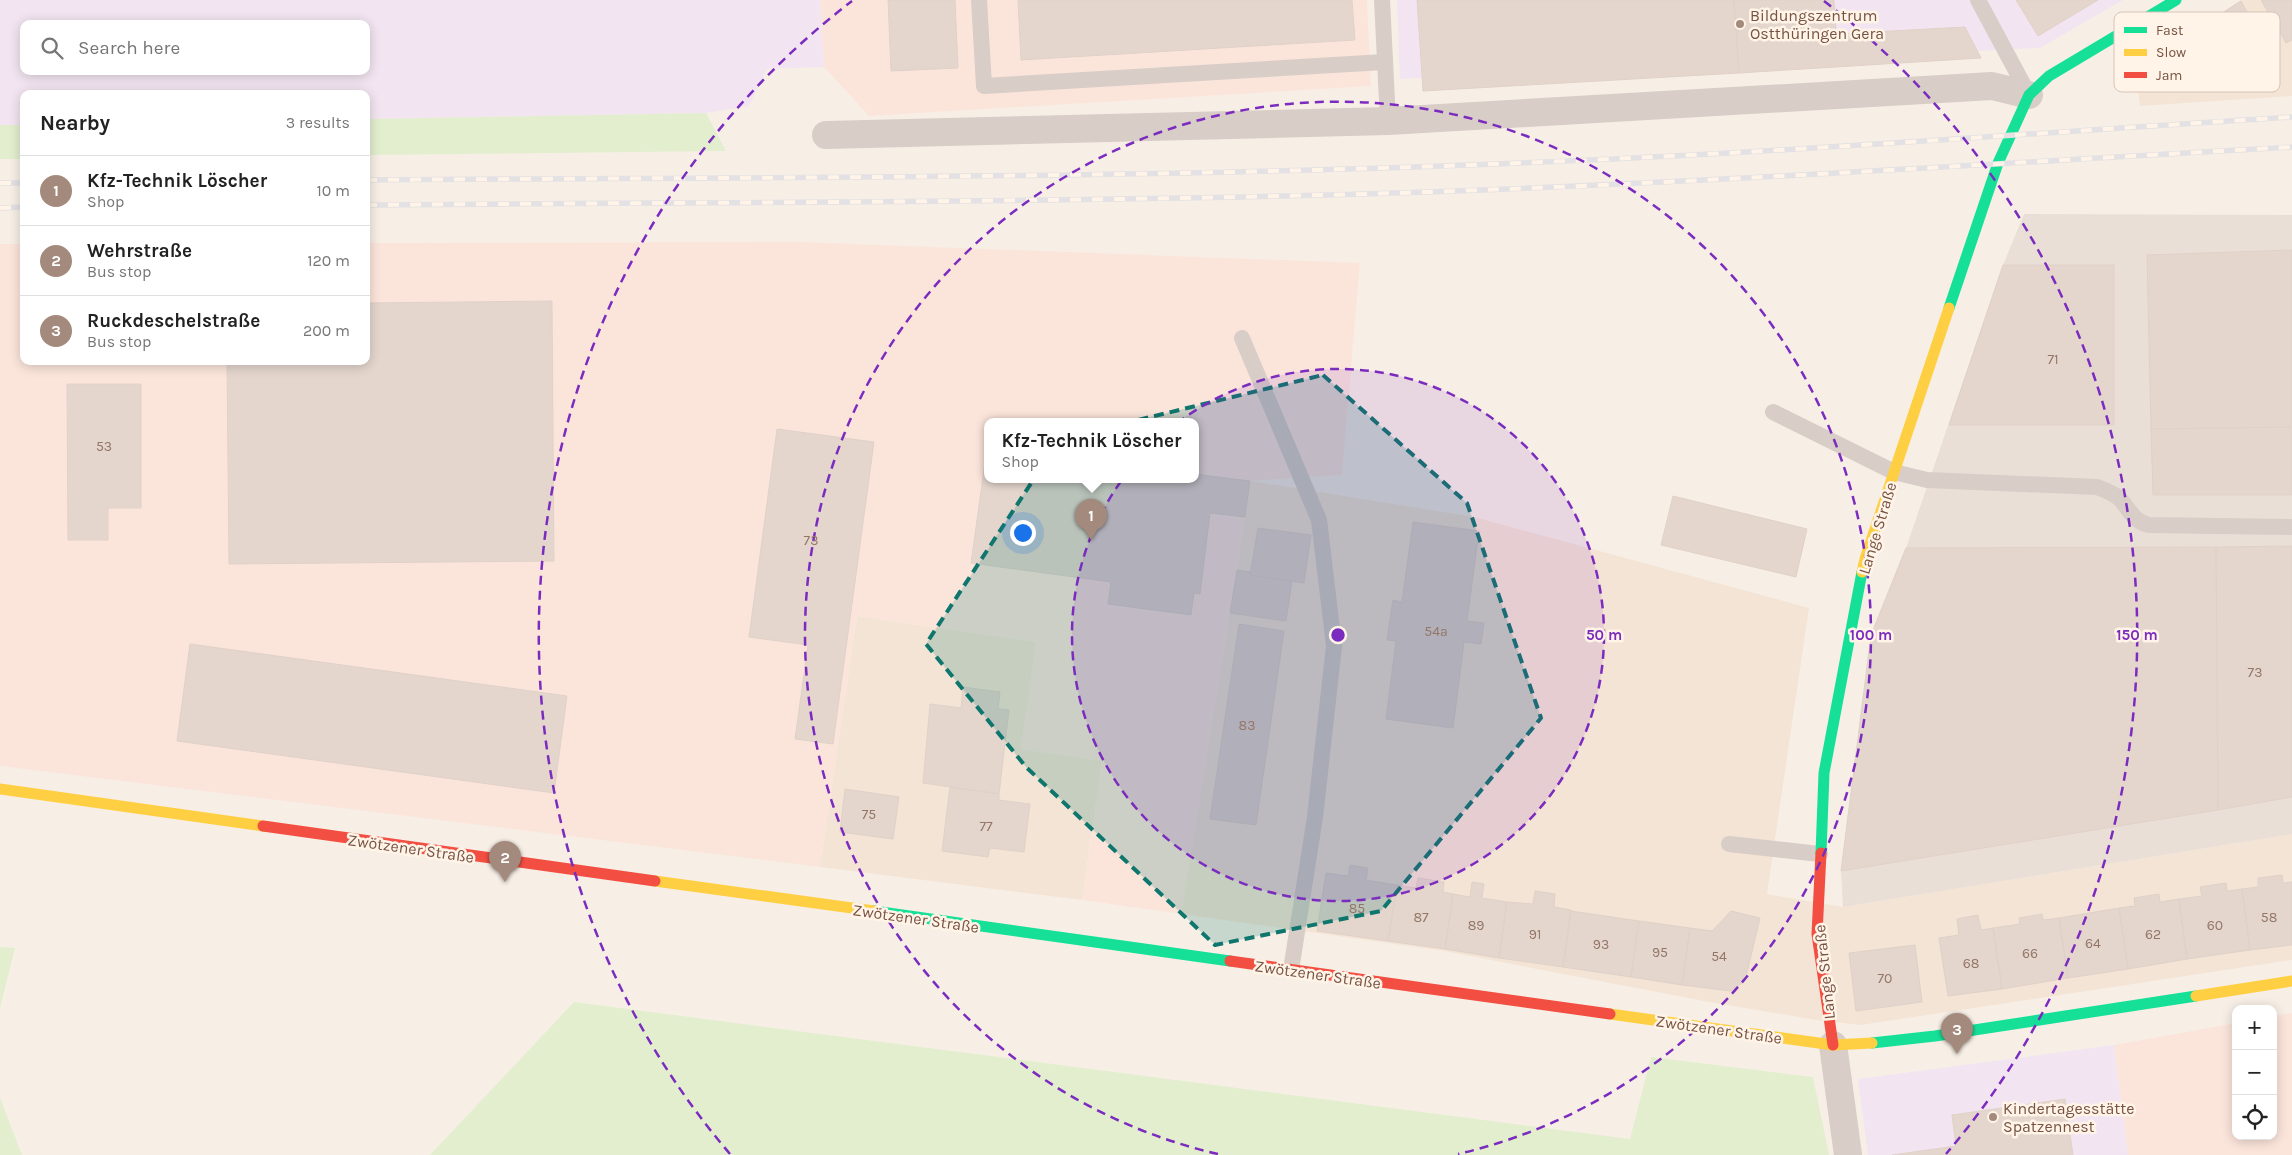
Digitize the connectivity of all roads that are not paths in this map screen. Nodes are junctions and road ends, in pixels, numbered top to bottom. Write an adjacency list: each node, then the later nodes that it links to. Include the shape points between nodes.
1 (979, 0): 7 (lane, via 984,86)
2 (1382, 0): 7 (lane)
3 (1978, 0): 8 (lane)
4 (2176, 0): 5 (street, Lange Straße)
5 (2156, 12)
6 (2114, 37): 8 (street, Lange Straße, via 2049,76)
7 (1384, 62): 9 (lane)
8 (2029, 95): 9 (street, via 1992,86); 13 (street, Lange Straße, via 1998,163)
9 (1388, 121): 10 (street)
10 (826, 135)
11 (1242, 338): 18 (lane, via 1319,520 1334,646 1315,817)
12 (1773, 412): 13 (lane)
13 (1894, 472): 14 (lane, via 1927,480 2097,487 2119,498 2141,523 2148,524); 17 (street, Lange Straße, via 1863,568 1824,773)
14 (2292, 527)
15 (0, 790): 18 (street, Zwötzener Straße)
16 (1729, 844): 17 (lane)
17 (1820, 854): 20 (street, Lange Straße, via 1817,934)
18 (1291, 970): 20 (street, Zwötzener Straße)
19 (2292, 981): 20 (street, Zwötzener Straße, via 1935,1036)
20 (1833, 1045): 21 (street, Lange Straße)
21 (1848, 1155)

